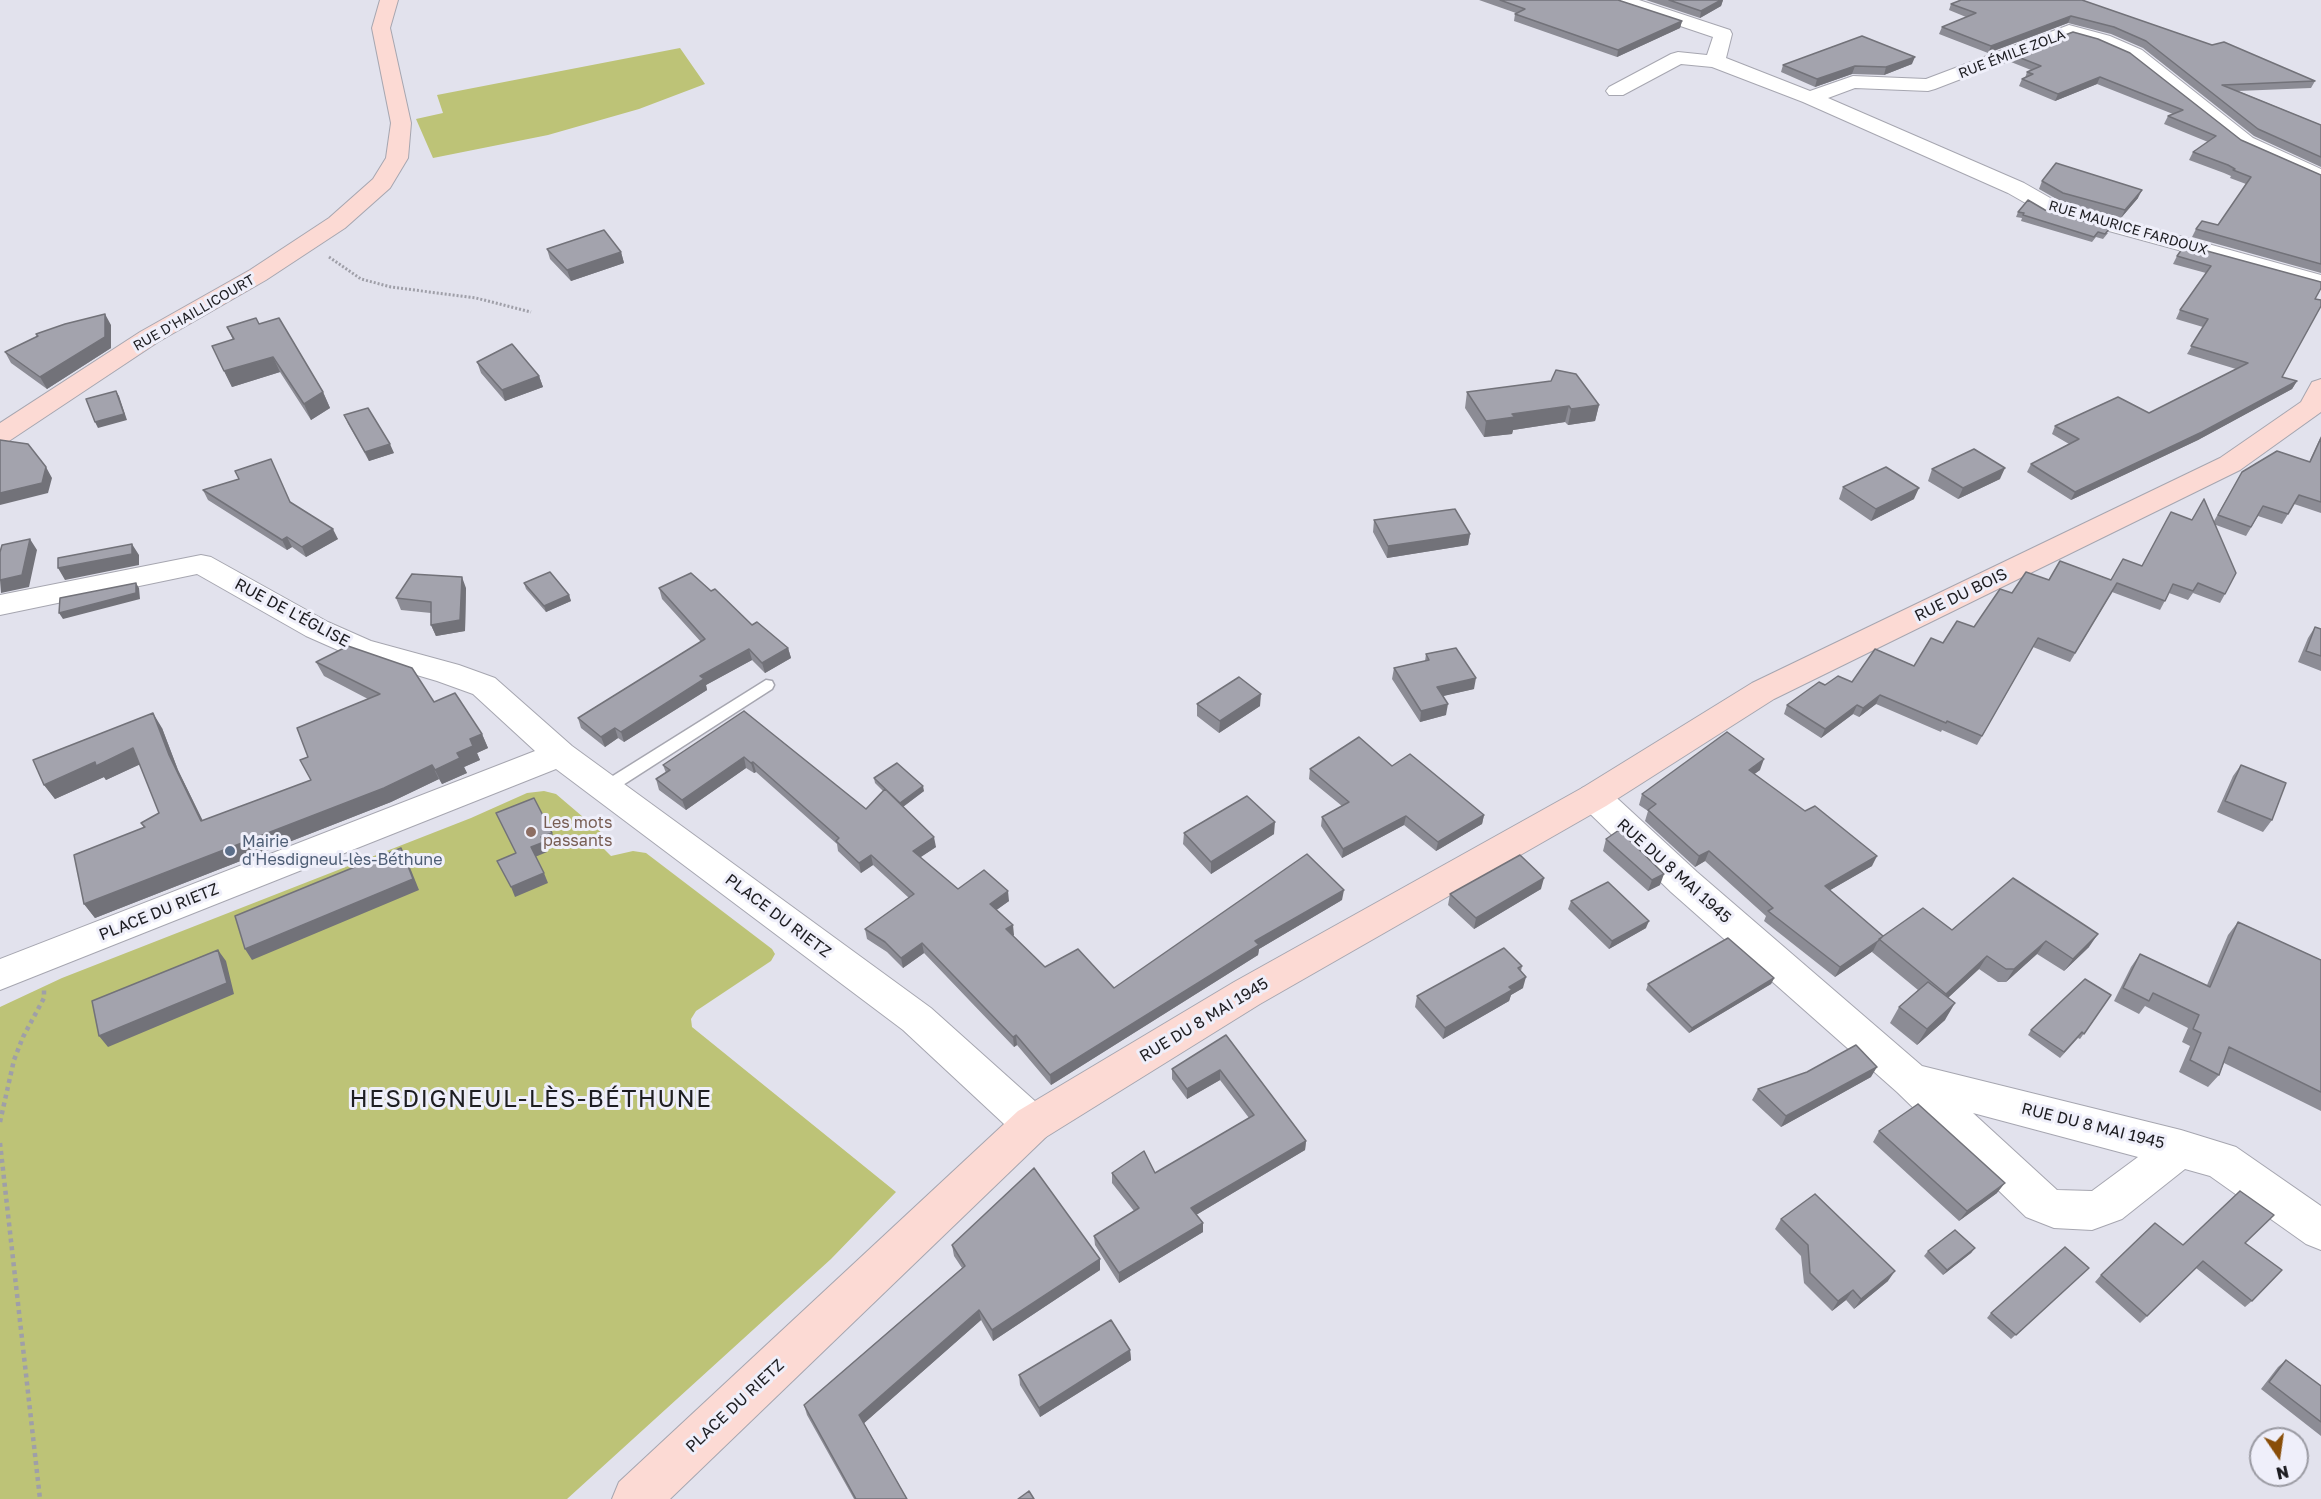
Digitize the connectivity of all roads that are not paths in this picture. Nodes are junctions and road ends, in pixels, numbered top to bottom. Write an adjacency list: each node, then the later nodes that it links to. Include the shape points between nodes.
1 (389, 0): 9 (street, RUE D'HAILLICOURT, via 381,28 401,123 397,158 382,183 310,241 141,343)
2 (1620, 0): 3 (street, via 1723,34)
3 (1715, 61): 4 (street, RUE MAURICE FARDOUX, via 1678,58); 5 (street, RUE MAURICE FARDOUX)
4 (1616, 91)
5 (1809, 98): 6 (street, RUE ÉMILE ZOLA, via 1854,82 1928,85 2069,31 2135,54 2246,142); 7 (street, RUE MAURICE FARDOUX, via 2016,188 2051,208)
6 (2321, 177)
7 (2321, 282)
8 (2321, 387): 14 (street, RUE DU BOIS, via 2312,406 2230,464 1763,691)
9 (0, 435)
10 (0, 605): 12 (street, RUE DE L'ÉGLISE, via 201,564 317,629 360,648 483,686)
11 (766, 685): 13 (lane)
12 (560, 754): 13 (street, PLACE DU RIETZ); 15 (street, PLACE DU RIETZ)
13 (606, 788): 17 (street, PLACE DU RIETZ, via 917,1019)
14 (1594, 797): 16 (street, RUE DU 8 MAI 1945, via 1684,882); 17 (street, RUE DU 8 MAI 1945, via 1247,993)
15 (5, 974)
16 (1910, 1080): 18 (street, RUE DU 8 MAI 1945); 18 (street, via 2027,1191 2054,1209 2092,1211 2107,1205)
17 (1032, 1124): 20 (street, PLACE DU RIETZ)
18 (2181, 1148): 19 (street, RUE DU 8 MAI 1945, via 2221,1160)
19 (2321, 1230)
20 (636, 1499)

